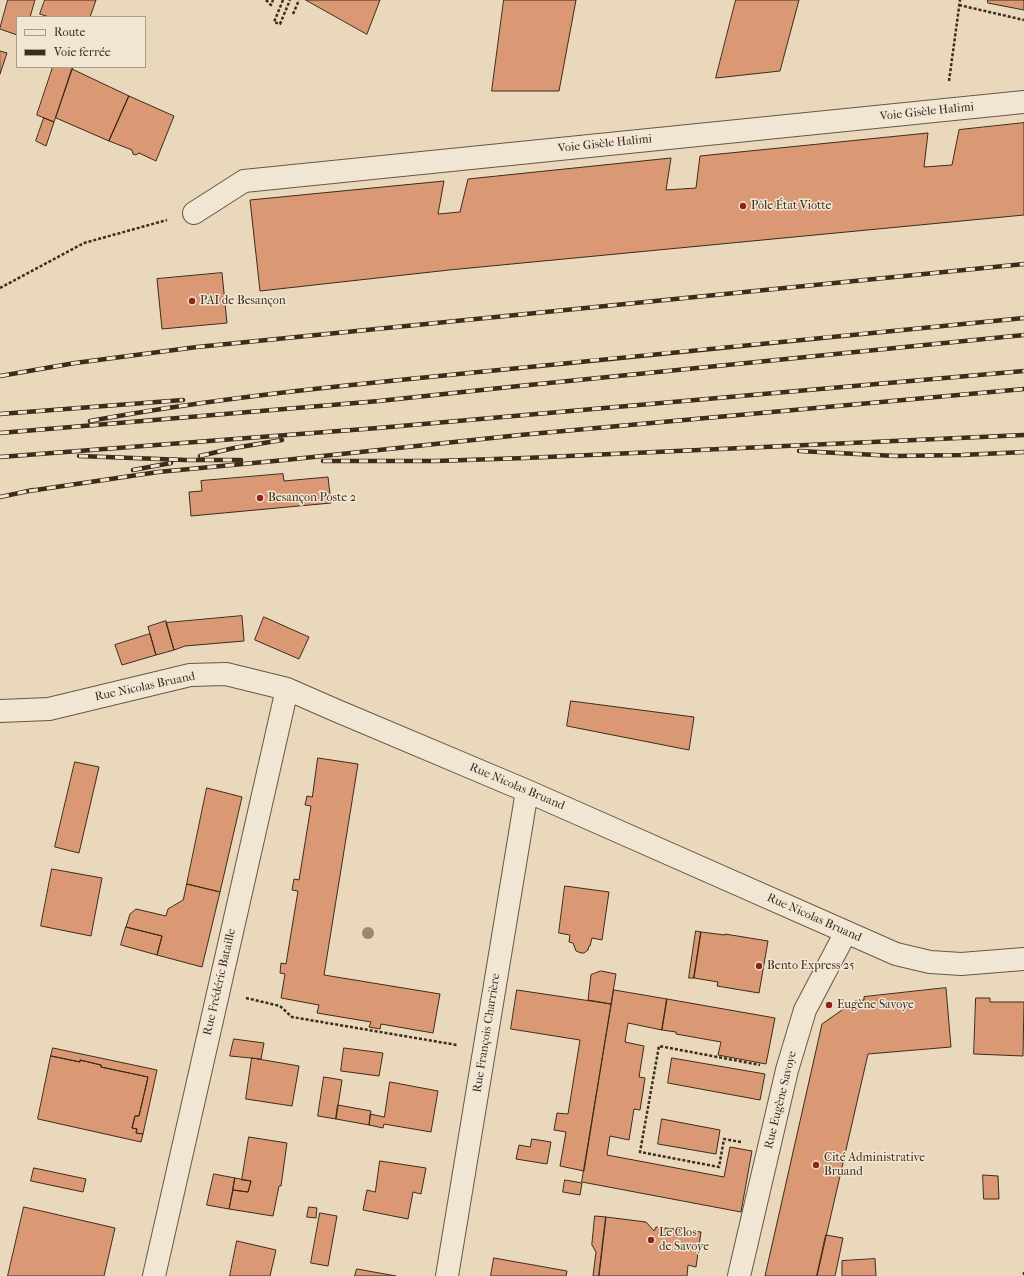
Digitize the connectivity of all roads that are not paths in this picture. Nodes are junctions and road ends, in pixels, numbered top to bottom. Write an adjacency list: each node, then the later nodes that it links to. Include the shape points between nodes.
1 (1024, 102): 2 (street, Voie Gisèle Halimi, via 244,181)
2 (194, 213)
3 (287, 689): 4 (street, Rue Nicolas Bruand, via 226,674 190,675 49,709); 5 (street, Rue Nicolas Bruand); 8 (street, Rue Frédéric Bataille)
4 (0, 711)
5 (527, 791): 6 (street, Rue Nicolas Bruand); 9 (street, Rue François Charrière)
6 (846, 932): 7 (street, Rue Nicolas Bruand, via 896,954 930,962 961,964); 10 (street, Rue Eugène Savoye, via 805,1010 787,1070)
7 (1024, 959)
8 (154, 1276)
9 (447, 1276)
10 (739, 1276)

